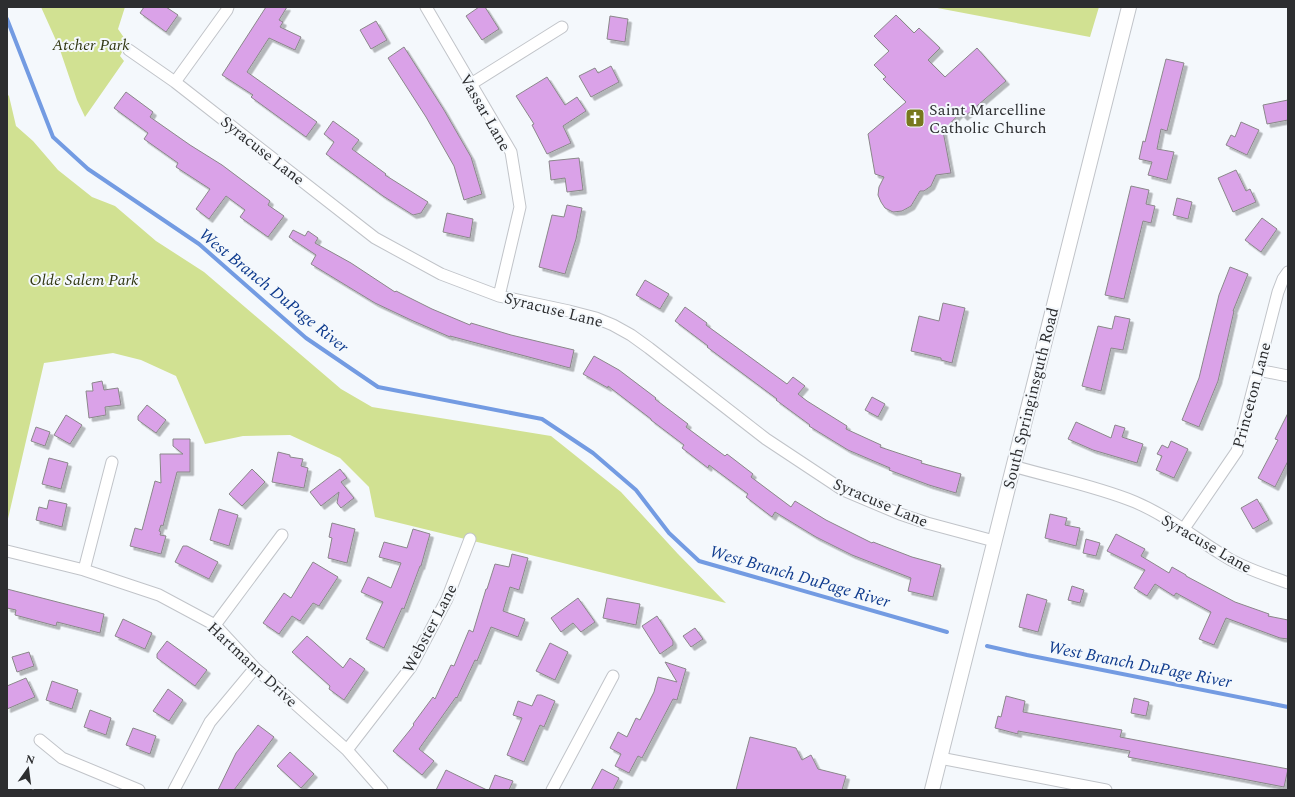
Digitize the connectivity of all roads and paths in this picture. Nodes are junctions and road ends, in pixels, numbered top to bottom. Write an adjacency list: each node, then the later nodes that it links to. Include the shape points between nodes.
1 (228, 7): 6 (street)
2 (426, 7): 7 (street, Vassar Lane)
3 (1129, 7): 13 (street, South Springinsguth Road)
4 (562, 27): 7 (street)
5 (129, 50): 6 (street, Syracuse Lane)
6 (175, 82): 9 (street, Syracuse Lane, via 375,238 441,274)
7 (471, 84): 9 (street, Vassar Lane, via 511,152 520,207)
8 (1288, 272): 10 (street, Princeton Lane, via 1278,292)
9 (499, 296): 17 (street, Syracuse Lane, via 569,310 613,325 649,348 766,439 843,490 900,514)
10 (1258, 370): 11 (street); 14 (street, Princeton Lane, via 1237,451)
11 (1288, 376)
12 (112, 462): 19 (street)
13 (1013, 466): 14 (street, Syracuse Lane, via 1106,491 1155,512); 17 (street, South Springinsguth Road)
14 (1183, 530): 20 (street, Syracuse Lane, via 1228,558)
15 (282, 535): 21 (street)
16 (470, 539): 25 (street, Webster Lane, via 447,599 411,667)
17 (994, 541): 26 (street, South Springinsguth Road)
18 (7, 551): 19 (street, Hartmann Drive)
19 (84, 570): 21 (street, Hartmann Drive, via 159,595)
20 (1288, 583)
21 (215, 625): 22 (street, Hartmann Drive)
22 (255, 668): 25 (street, Hartmann Drive); 28 (street, via 210,722)
23 (613, 676): 30 (street)
24 (40, 740): 27 (street, via 62,758)
25 (347, 750): 29 (street, Hartmann Drive)
26 (940, 758): 31 (street, South Springinsguth Road); 32 (street)
27 (139, 790)
28 (174, 790)
29 (382, 790)
30 (552, 790)
31 (932, 790)
32 (1106, 790)

